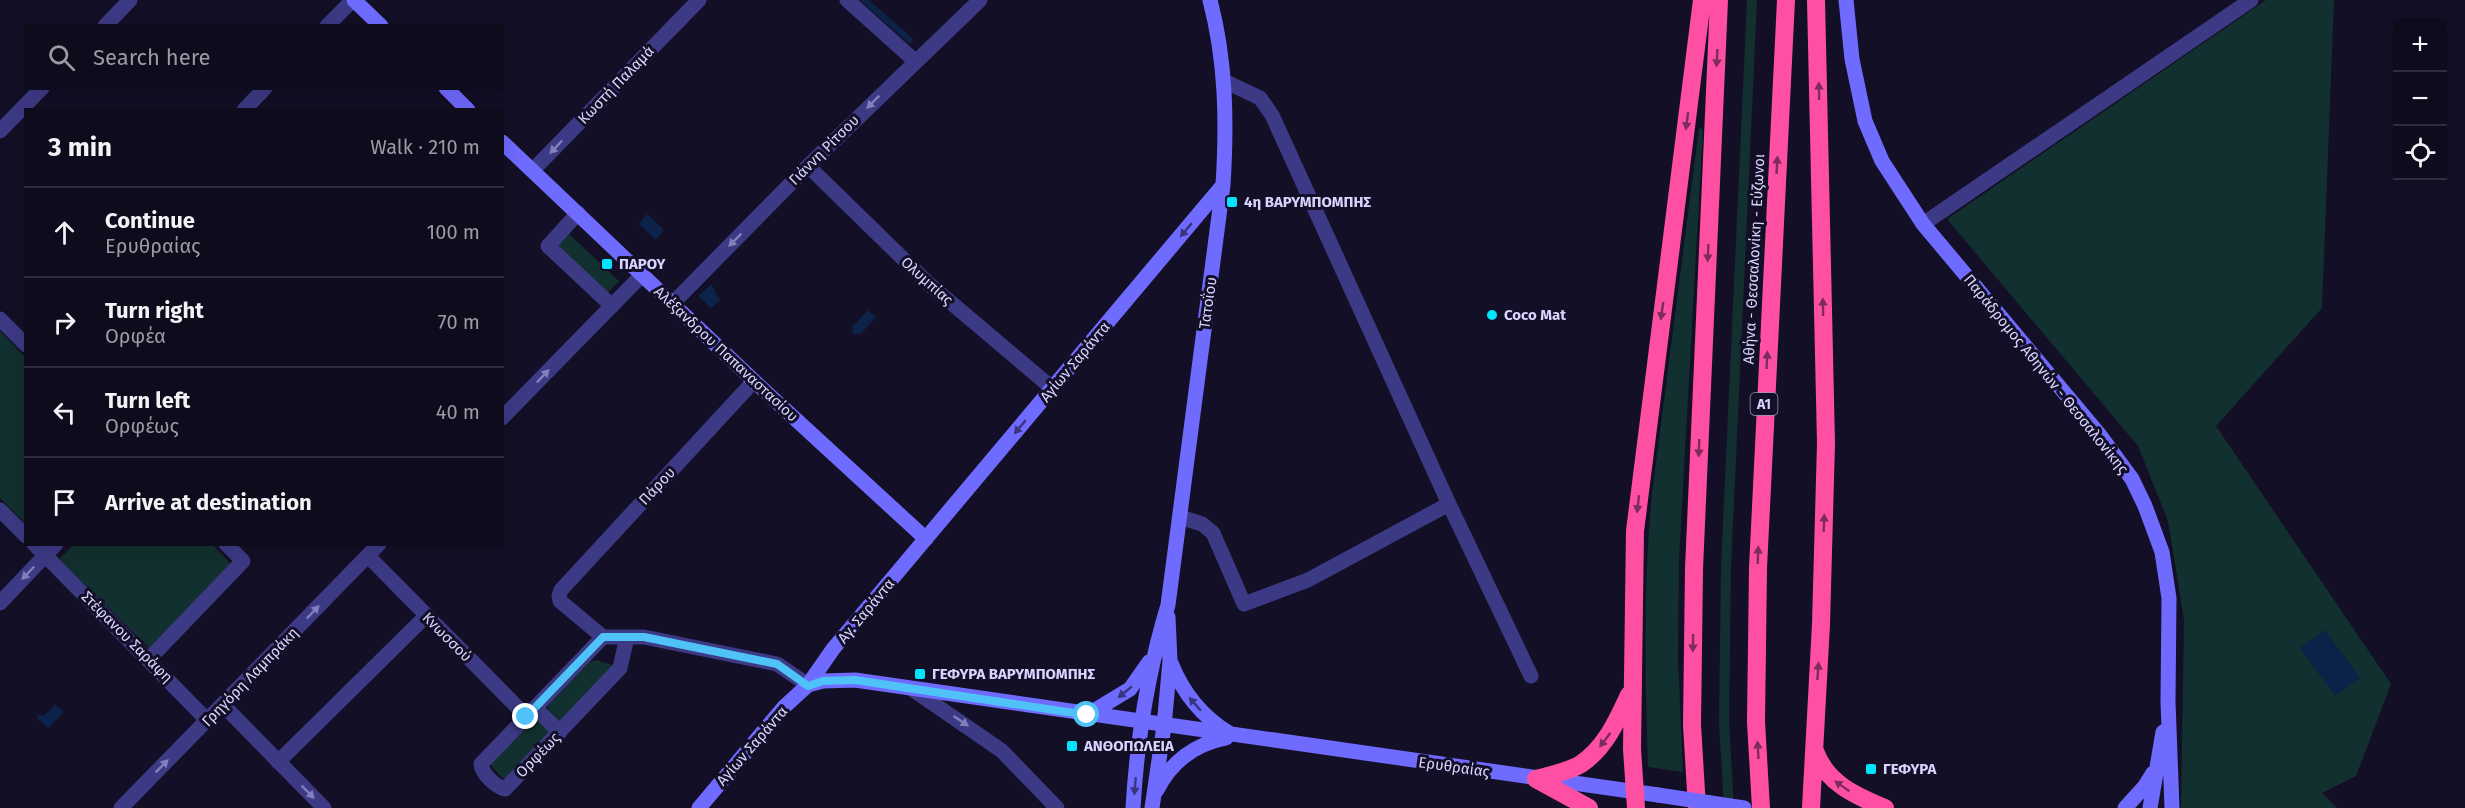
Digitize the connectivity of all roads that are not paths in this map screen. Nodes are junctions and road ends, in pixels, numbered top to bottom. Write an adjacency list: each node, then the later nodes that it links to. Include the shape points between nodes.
1 (130, 0): 13 (street)
2 (354, 0): 14 (street); 15 (main road)
3 (699, 0): 26 (street, Κωστή Παλαμά, one-way to 26)
4 (847, 0): 16 (street)
5 (980, 0): 16 (street, Γιάννη Ρίτσου)
6 (1210, 0): 17 (main road, Τατοΐου)
7 (1702, 0): 56 (highway, one-way to 56, via 1635,531)
8 (1719, 0): 79 (highway, one-way to 79, via 1694,569 1692,725)
9 (1786, 0): 81 (highway, Αθήνα - Θεσσαλονίκη - Εύζωνοι / Α1, one-way to 9, via 1756,722 1758,568)
10 (1816, 0): 67 (highway, one-way to 10, via 1826,443)
11 (1846, 0): 29 (main road, Παράδρομος Αθηνών - Θεσσαλονίκης, via 1852,59 1865,121 1882,161)
12 (2251, 0): 29 (street)
13 (107, 24)
14 (329, 24)
15 (379, 24)
16 (915, 61): 25 (street, Γιάννη Ρίτσου, one-way to 25)
17 (1224, 81): 27 (main road, Τατοΐου); 38 (street, via 1260,98 1272,115)
18 (40, 90): 23 (street)
19 (262, 90): 21 (street)
20 (448, 90): 22 (main road)
21 (246, 108)
22 (466, 108)
23 (0, 131)
24 (504, 144): 26 (main road, Αλέξανδρου Παπαναστασίου)
25 (808, 166): 31 (street, Γιάννη Ρίτσου, one-way to 31); 36 (street, Ολυμπίας, via 929,284)
26 (533, 170): 28 (main road, Αλέξανδρου Παπαναστασίου)
27 (1224, 185): 36 (main road, Αγίων Σαράντα, one-way to 36); 40 (main road, Τατοΐου)
28 (578, 213): 30 (main road, Αλέξανδρου Παπαναστασίου); 32 (street, via 548,246)
29 (1923, 224): 58 (main road, Παράδρομος Αθηνών - Θεσσαλονίκης, via 2099,434 2132,479 2162,552 2169,598)
30 (642, 275): 31 (main road, Αλέξανδρου Παπαναστασίου); 32 (street)
31 (672, 304): 35 (main road, Αλέξανδρου Παπαναστασίου)
32 (612, 306): 37 (street, one-way to 32)
33 (0, 319): 34 (street)
34 (23, 336)
35 (754, 381): 42 (main road, Αλέξανδρου Παπαναστασίου); 49 (street, Πάρου, via 561,590 560,602)
36 (1052, 388): 42 (main road, Αγίων Σαράντα, one-way to 42)
37 (504, 416)
38 (1449, 504): 40 (street, via 1308,580 1244,603 1213,533 1202,524); 54 (street)
39 (0, 510): 41 (street)
40 (1180, 517): 47 (main road, Τατοΐου)
41 (24, 534)
42 (926, 539): 55 (main road, Αγ. Σαράντα, via 833,649)
43 (228, 546): 52 (street, via 243,561)
44 (45, 548): 46 (street, one-way to 46); 52 (street, Στέφανου Σαράφη)
45 (373, 550): 48 (street, Κνωσσού); 59 (street, Γρηγόρη Λαμπράκη, one-way to 45)
46 (0, 603)
47 (1167, 605): 51 (main road, Τατοΐου); 53 (main road, Τατοΐου)
48 (426, 616): 60 (street, Κνωσσού); 68 (street)
49 (603, 637): 50 (street); 60 (street, Ορφέως)
50 (627, 637): 55 (street, via 644,637 777,664); 65 (street, Ορφέως, via 620,668)
51 (1152, 657): 61 (main road, one-way to 61, via 1130,689); 63 (main road, Τατοΐου)
52 (149, 659): 62 (street, Στέφανου Σαράφη)
53 (1170, 661): 64 (main road, Τατοΐου); 66 (main road, one-way to 53, via 1195,705 1184,692)
54 (1531, 676)
55 (808, 686): 57 (main road, Ερυθραίας, via 839,680); 75 (main road, Αγίων Σαράντα, via 784,707)
56 (1632, 688): 70 (highway, one-way to 70, via 1600,747 1580,765); 71 (highway)
57 (912, 689): 61 (main road, Ερυθραίας); 76 (street, Ερυθραίας, one-way to 76, via 1002,751)
58 (2169, 702): 69 (main road); 86 (main road, Παράδρομος Αθηνών - Θεσσαλονίκης)
59 (223, 705): 62 (street, Γρηγόρη Λαμπράκη); 68 (street)
60 (531, 713): 65 (street, Κνωσσού); 65 (street, Ορφέως, via 481,764 481,769 500,788 505,789)
61 (1087, 715): 63 (main road, Ερυθραίας)
62 (207, 720): 73 (street, Γρηγόρη Λαμπράκη, one-way to 62)
63 (1142, 723): 64 (main road, Ερυθραίας); 77 (main road, one-way to 77)
64 (1164, 726): 66 (main road, Ερυθραίας); 72 (main road)
65 (560, 732)
66 (1234, 736): 70 (main road, Ερυθραίας); 72 (main road, via 1193,749 1176,762 1162,779)
67 (1814, 748): 82 (highway); 83 (highway, one-way to 67, via 1831,779)
68 (278, 762): 74 (street, one-way to 74)
69 (2158, 765): 84 (main road); 85 (main road)
70 (1536, 779): 71 (main road, Ερυθραίας); 78 (highway)
71 (1635, 800): 80 (main road, Ερυθραίας, bridge, via 1658,795)
72 (1153, 803)
73 (121, 808)
74 (324, 808)
75 (699, 808)
76 (1057, 808)
77 (1133, 808)
78 (1589, 808)
79 (1697, 808)
80 (1744, 808)
81 (1761, 808)
82 (1811, 808)
83 (1885, 808)
84 (2125, 808)
85 (2150, 808)
86 (2172, 808)

